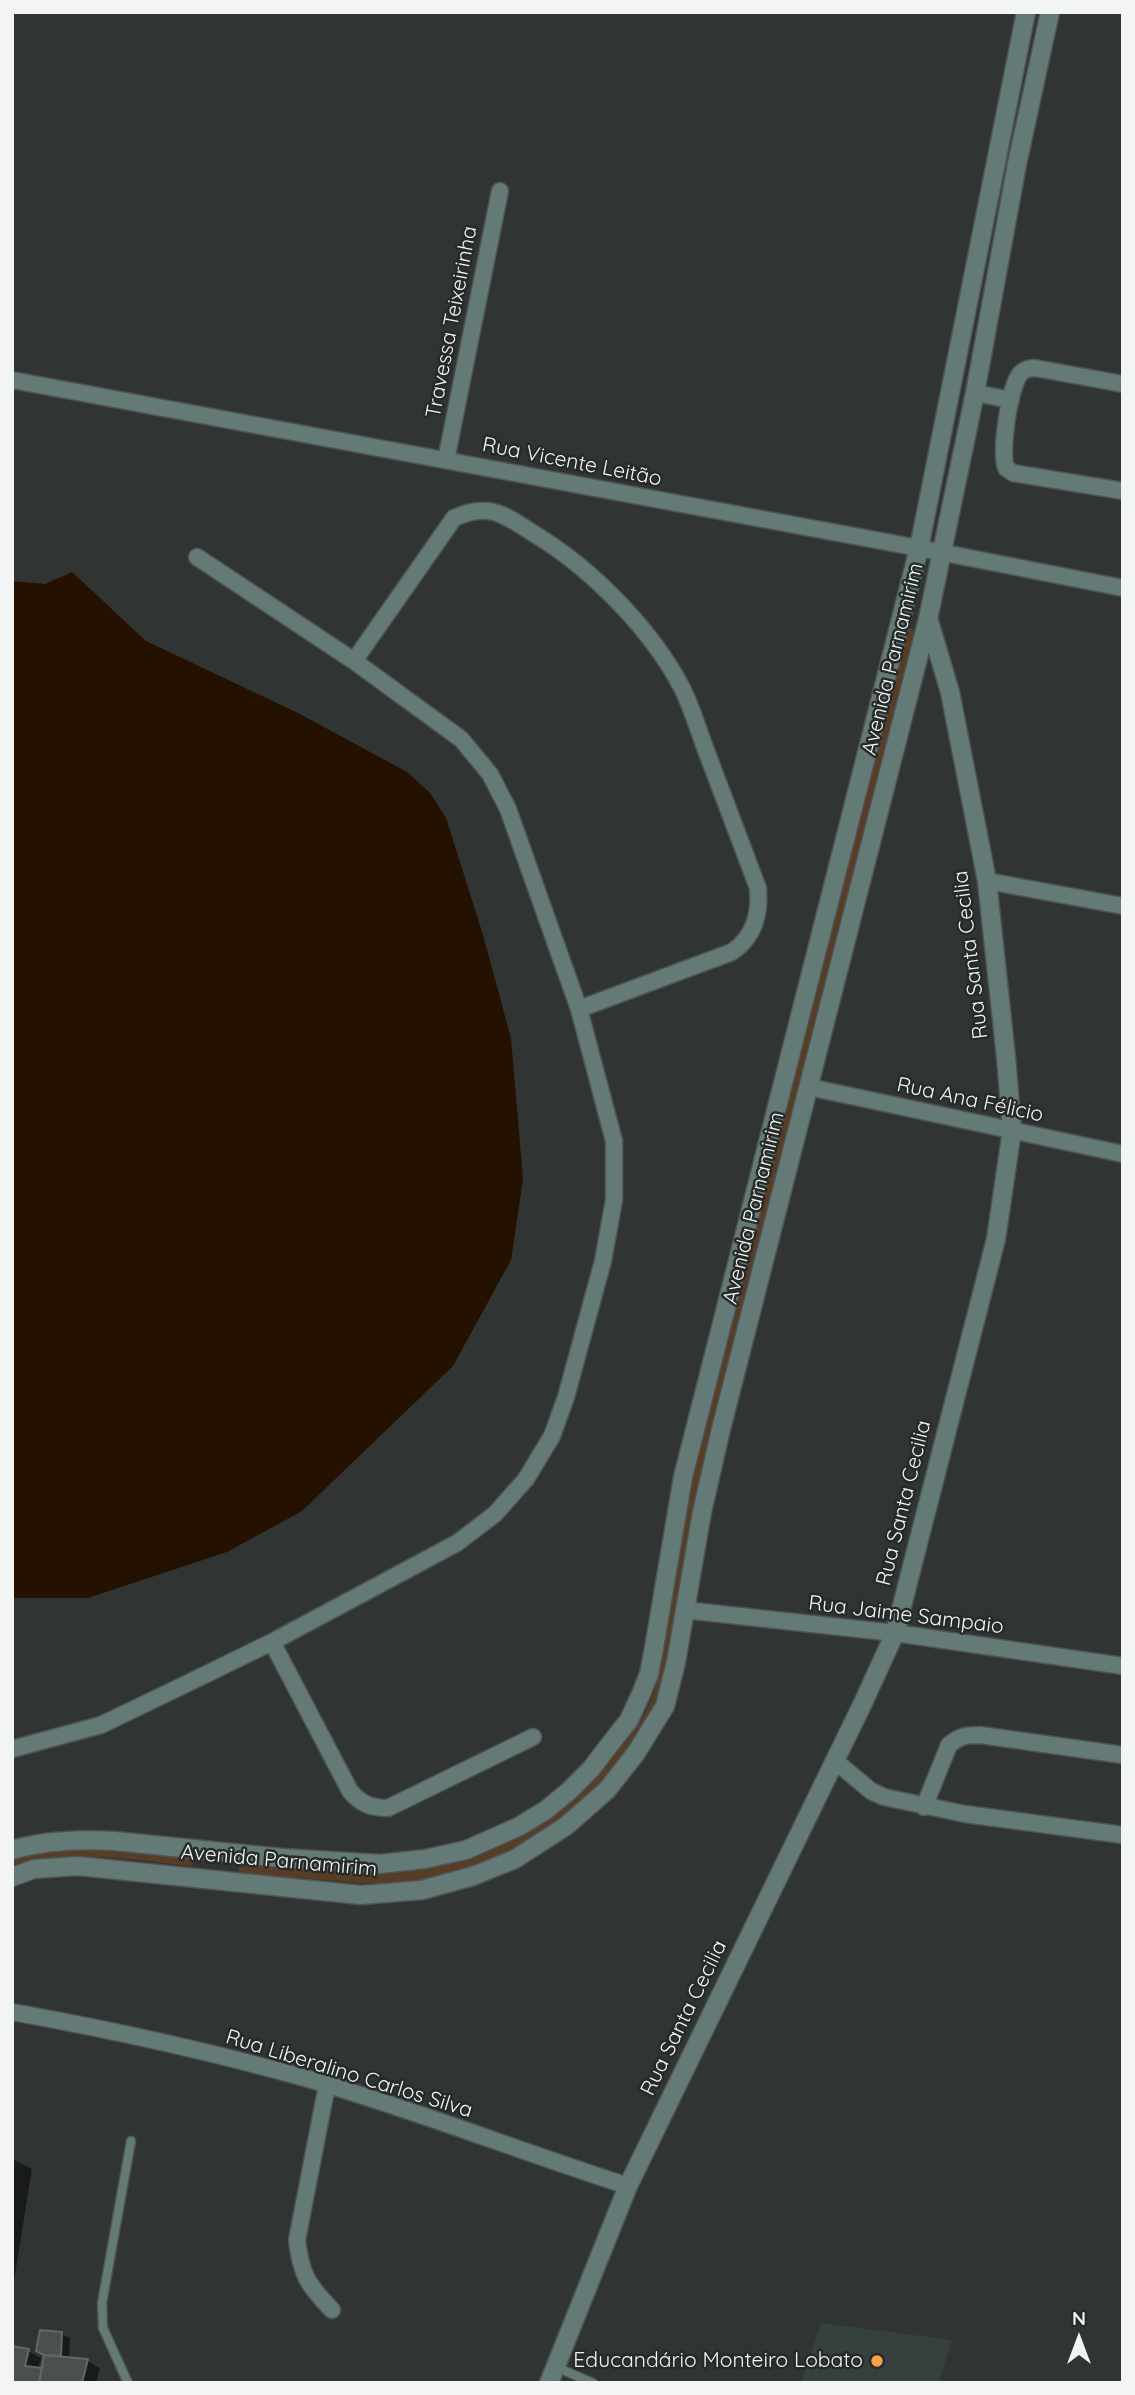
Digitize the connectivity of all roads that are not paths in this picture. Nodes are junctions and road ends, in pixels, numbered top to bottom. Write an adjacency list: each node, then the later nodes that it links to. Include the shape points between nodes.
1 (1026, 12): 3 (street, Avenida Parnamirim)
2 (1050, 12): 4 (street, Avenida Parnamirim)
3 (996, 157): 4 (street); 12 (street, Avenida Parnamirim)
4 (1017, 164): 8 (street, Avenida Parnamirim)
5 (500, 191): 10 (street, Travessa Teixeirinha)
6 (12, 380): 10 (street, Rua Vicente Leitão)
7 (1123, 384): 9 (street, via 1027,368 1018,376)
8 (975, 393): 9 (street); 13 (street, Avenida Parnamirim)
9 (1011, 400): 11 (street, via 1003,454 1006,468)
10 (446, 460): 12 (street, Rua Vicente Leitão)
11 (1123, 491)
12 (919, 548): 13 (street, Rua Vicente Leitão); 15 (street, Avenida Parnamirim)
13 (943, 553): 16 (street, Rua Vicente Leitão); 17 (street, Avenida Parnamirim)
14 (197, 557): 18 (street)
15 (913, 575): 17 (street, Rua Santa Cecilia); 36 (street, Avenida Parnamirim, via 683,1477 649,1674 629,1720 591,1769 561,1797 520,1826 466,1850 380,1864)
16 (1123, 589)
17 (928, 619): 19 (street, Rua Santa Cecilia, via 950,692); 22 (street, Avenida Parnamirim)
18 (354, 661): 21 (street, via 461,739 490,774 508,809); 21 (street, via 454,518 485,509 503,514 548,542 621,603 682,688 758,888 760,908 754,928 732,952)
19 (987, 881): 20 (street); 23 (street, Rua Santa Cecilia)
20 (1123, 906)
21 (579, 1009): 27 (street, via 614,1140 614,1200 603,1261 552,1436 526,1479 495,1514 457,1543)
22 (809, 1087): 23 (street, Rua Ana Félicio); 25 (street, Avenida Parnamirim, via 721,1429)
23 (1012, 1130): 24 (street, Rua Ana Félicio); 26 (street, Rua Santa Cecilia, via 996,1238)
24 (1123, 1154)
25 (684, 1610): 26 (street, Rua Jaime Sampaio); 38 (street, Avenida Parnamirim, via 664,1706 636,1753 607,1790 566,1826 515,1859 422,1889 361,1895)
26 (895, 1633): 28 (street, Rua Jaime Sampaio); 32 (street, Rua Santa Cecilia)
27 (272, 1642): 29 (street, via 350,1791 373,1808 388,1808); 30 (street, via 101,1725)
28 (1123, 1666)
29 (533, 1737)
30 (12, 1749)
31 (1123, 1755): 33 (street, via 965,1735 949,1745)
32 (834, 1760): 33 (street, via 871,1791); 42 (street, Rua Santa Cecilia)
33 (924, 1807): 34 (street)
34 (1123, 1835)
35 (12, 1850): 36 (street, Avenida Parnamirim, via 84,1840)
36 (212, 1851): 38 (street)
37 (12, 1877): 38 (street, Avenida Parnamirim, via 34,1869 78,1866)
38 (210, 1879)
39 (12, 2012): 40 (street, Rua Liberalino Carlos Silva, via 216,2055)
40 (327, 2085): 42 (street, Rua Liberalino Carlos Silva); 43 (street, via 297,2241 299,2263 311,2288)
41 (131, 2141): 45 (lane, via 102,2303 103,2328)
42 (628, 2186): 44 (street, Rua Santa Cecilia)
43 (332, 2310)
44 (552, 2375): 46 (lane)
45 (128, 2383)
46 (593, 2383)

